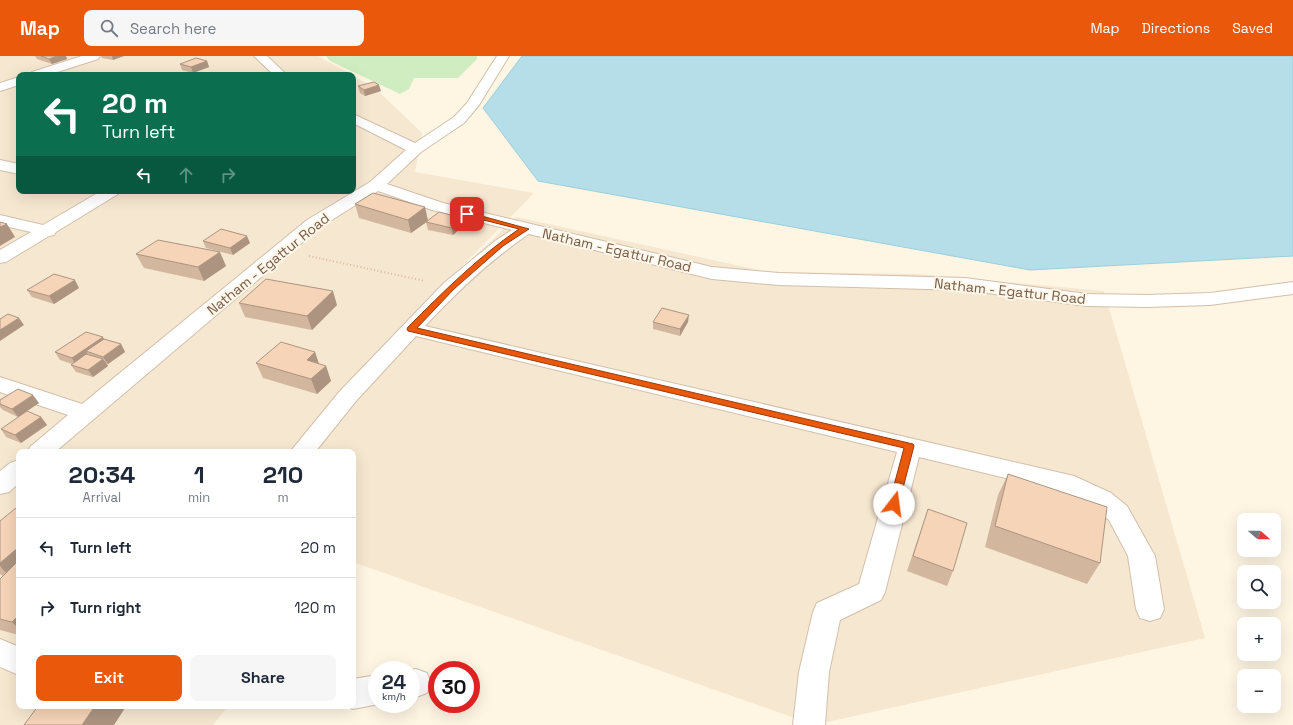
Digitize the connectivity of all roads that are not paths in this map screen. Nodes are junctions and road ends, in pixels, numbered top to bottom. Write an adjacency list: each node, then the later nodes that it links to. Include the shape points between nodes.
1 (94, 56): 4 (street)
2 (260, 56): 5 (street)
3 (503, 56): 9 (street, via 472,105 459,120)
4 (45, 72)
5 (278, 72)
6 (16, 82): 7 (street)
7 (0, 87)
8 (356, 119): 9 (street)
9 (416, 149): 12 (street)
10 (0, 165): 11 (street)
11 (16, 168)
12 (376, 185): 15 (street, Natham - Egattur Road, via 438,207); 21 (street, Natham - Egattur Road, via 313,224)
13 (107, 194): 16 (street)
14 (0, 220): 16 (street)
15 (525, 229): 18 (street, Natham - Egattur Road, via 712,273 779,279 965,284 1087,300 1210,299); 19 (street, via 501,245 452,287)
16 (48, 231): 17 (street)
17 (0, 258)
18 (1293, 288)
19 (411, 329): 22 (street); 24 (street, via 348,396)
20 (0, 384): 21 (street)
21 (86, 413): 23 (street, Natham - Egattur Road)
22 (910, 446): 27 (street, via 1064,484 1102,500 1118,512 1141,556); 32 (street, via 871,592 826,612 814,672)
23 (43, 449)
24 (304, 449)
25 (16, 472): 26 (street)
26 (0, 485)
27 (1150, 609)
28 (0, 653): 29 (street)
29 (16, 660)
30 (368, 692): 31 (street)
31 (356, 694)
32 (809, 725)

